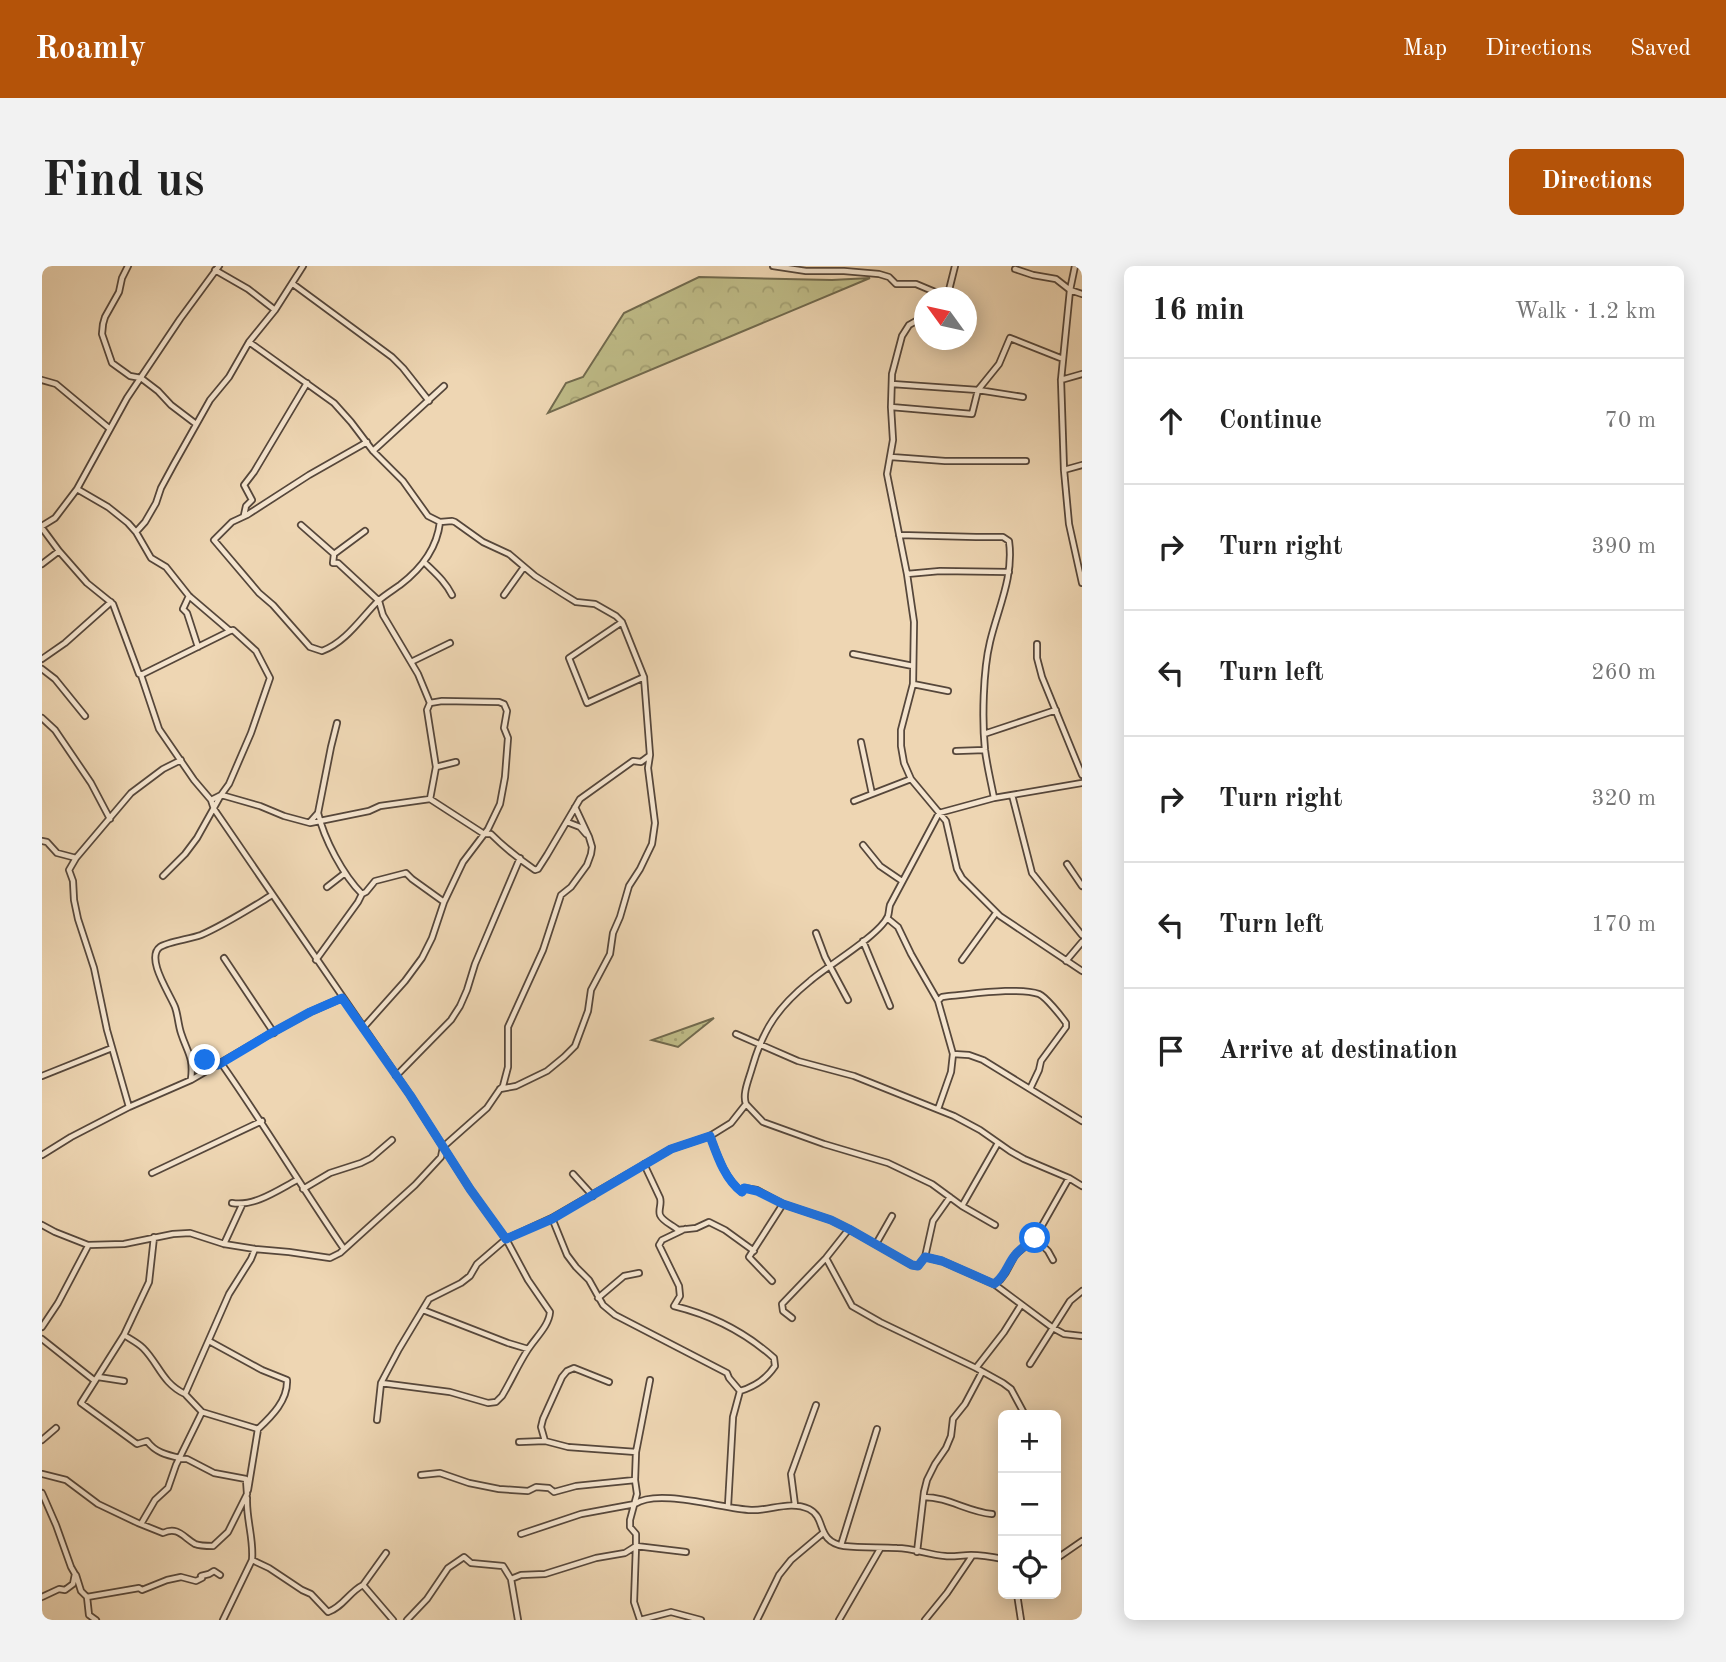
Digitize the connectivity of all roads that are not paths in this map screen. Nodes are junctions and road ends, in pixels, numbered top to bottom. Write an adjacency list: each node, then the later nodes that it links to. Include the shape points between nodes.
1 (128, 266): 18 (street, via 102,334 112,363)
2 (302, 266): 8 (street)
3 (773, 266): 9 (street, via 879,274 896,284)
4 (955, 266): 10 (street)
5 (1075, 266): 11 (street)
6 (217, 268): 13 (street); 18 (street)
7 (1015, 269): 11 (street, via 1056,279)
8 (293, 284): 13 (street); 26 (street, via 392,357)
9 (923, 287)
10 (950, 287)
11 (1070, 290): 12 (street); 16 (street)
12 (1082, 294)
13 (275, 310): 15 (street)
14 (914, 322): 22 (street, via 902,336)
15 (249, 342): 21 (street); 28 (street)
16 (1063, 359): 20 (street); 24 (street, via 1010,338 999,364)
17 (1082, 374): 20 (street)
18 (141, 378): 28 (street); 29 (street)
19 (42, 380): 29 (street, via 56,384)
20 (1061, 380): 35 (street)
21 (307, 383): 30 (street, via 334,403); 37 (street, via 244,485 252,500)
22 (892, 384): 24 (street); 27 (street)
23 (444, 386): 26 (street)
24 (978, 390): 25 (street); 27 (street, via 972,414)
25 (1023, 397)
26 (429, 401): 31 (street)
27 (891, 407): 32 (street)
28 (196, 424): 42 (street)
29 (110, 429): 36 (street)
30 (367, 442): 31 (street); 37 (street)
31 (373, 451): 38 (street, via 403,481 428,516)
32 (891, 457): 33 (street); 43 (street, via 887,474)
33 (1026, 461)
34 (1082, 465): 35 (street)
35 (1064, 470): 51 (street, via 1069,524)
36 (77, 489): 40 (street); 42 (street, via 108,507)
37 (244, 515): 56 (street, via 214,540 314,650 330,648)
38 (440, 522): 46 (street); 48 (street, via 455,522)
39 (300, 525): 45 (street)
40 (42, 527): 44 (street)
41 (365, 531): 45 (street)
42 (136, 532): 54 (street, via 151,558 166,567)
43 (899, 535): 49 (street, via 1003,537 1009,541); 50 (street)
44 (59, 551): 47 (street); 55 (street, via 87,583)
45 (334, 554): 56 (street, via 333,563)
46 (424, 562): 52 (street); 56 (street)
47 (42, 564)
48 (524, 566): 53 (street); 57 (street, via 576,602 595,604)
49 (1009, 572): 50 (street); 76 (street, via 985,674)
50 (907, 574): 65 (street, via 914,622)
51 (1082, 581)
52 (452, 595)
53 (504, 595)
54 (189, 596): 58 (street); 61 (street, via 183,609)
55 (111, 601): 63 (street); 67 (street)
56 (379, 601): 64 (street)
57 (622, 622): 68 (street); 68 (street, via 569,658 587,703)
58 (230, 631): 61 (street); 88 (street, via 256,651 270,678 236,771)
59 (450, 643): 64 (street)
60 (1037, 644): 72 (street, via 1039,666)
61 (198, 647): 67 (street)
62 (853, 654): 65 (street)
63 (42, 659)
64 (411, 662): 71 (street)
65 (913, 666): 69 (street)
66 (42, 669): 73 (street)
67 (141, 675): 81 (street, via 159,729)
68 (645, 677): 80 (street)
69 (913, 684): 70 (street); 85 (street, via 901,730 904,763)
70 (948, 691)
71 (430, 703): 83 (street, via 427,710); 102 (street, via 499,702 507,710 500,804)
72 (1056, 710): 76 (street); 84 (street)
73 (86, 716)
74 (42, 719): 98 (street, via 55,730)
75 (337, 723): 96 (street)
76 (984, 734): 78 (street)
77 (861, 742): 87 (street)
78 (985, 750): 79 (street); 90 (street)
79 (956, 751)
80 (650, 755): 94 (street, via 641,762 633,761 581,797); 146 (street, via 652,844 629,886 610,954 591,990 575,1046 547,1071 516,1086)
81 (181, 760): 92 (street); 98 (street, via 131,793)
82 (456, 762): 83 (street)
83 (436, 767): 91 (street)
84 (1082, 775)
85 (911, 779): 87 (street); 97 (street)
86 (1082, 783): 89 (street)
87 (872, 794): 93 (street)
88 (221, 795): 92 (street); 95 (street); 101 (street)
89 (1012, 795): 90 (street); 122 (street, via 1032,873)
90 (993, 798): 97 (street)
91 (430, 799): 99 (street); 102 (street)
92 (211, 800): 95 (street)
93 (854, 801)
94 (575, 807): 100 (street); 103 (street)
95 (214, 809): 112 (street, via 185,854); 117 (street)
96 (318, 813): 99 (street); 101 (street)
97 (939, 813): 113 (street); 119 (street, via 946,821 960,875)
98 (110, 819): 107 (street)
99 (320, 822): 101 (street); 111 (street)
100 (567, 822): 103 (street); 108 (street, via 538,869)
101 (310, 823)
102 (484, 834): 108 (street, via 491,834); 118 (street, via 463,862)
103 (590, 838): 146 (street, via 587,865 561,895 543,950 508,1027 508,1067)
104 (42, 841): 106 (street)
105 (863, 845): 113 (street, via 880,866)
106 (68, 856): 107 (street); 110 (street)
107 (76, 858): 110 (street)
108 (520, 858): 144 (street, via 460,1006)
109 (1067, 864): 114 (street)
110 (71, 865): 139 (street, via 78,919)
111 (345, 873): 115 (street); 116 (street)
112 (163, 876)
113 (902, 881): 120 (street)
114 (1082, 886)
115 (327, 887)
116 (362, 894): 118 (street, via 375,881 406,873); 126 (street)
117 (272, 895): 126 (street); 140 (street, via 216,928 161,946 156,952 157,968)
118 (444, 902): 135 (street, via 422,958)
119 (996, 913): 127 (street); 128 (street)
120 (887, 918): 123 (street); 133 (street, via 898,928)
121 (816, 933): 129 (street)
122 (1082, 935)
123 (863, 941): 129 (street); 134 (street)
124 (1082, 942): 128 (street)
125 (224, 958): 136 (street)
126 (316, 960): 131 (street)
127 (962, 960)
128 (1066, 961): 130 (street)
129 (830, 966): 132 (street); 138 (street, via 778,1013)
130 (1082, 971)
131 (342, 998): 135 (street); 136 (street)
132 (848, 1000)
133 (938, 1001): 141 (street); 147 (street, via 949,996 1021,991 1041,995 1066,1027 1041,1061)
134 (890, 1006)
135 (363, 1028): 144 (street)
136 (274, 1033): 142 (street)
137 (736, 1034): 138 (street)
138 (759, 1044): 148 (street); 150 (street)
139 (112, 1048): 143 (street); 149 (street)
140 (190, 1054): 142 (street); 145 (street)
141 (953, 1054): 147 (street, via 983,1060); 150 (street)
142 (220, 1064): 145 (street); 151 (street)
143 (42, 1076)
144 (396, 1076): 156 (street)
145 (191, 1080): 149 (street)
146 (500, 1088): 156 (street, via 487,1108)
147 (1030, 1089): 152 (street)
148 (746, 1104): 153 (street, via 731,1123); 166 (street, via 763,1122 888,1163)
149 (129, 1107): 157 (street)
150 (938, 1109): 155 (street)
151 (262, 1121): 159 (street); 162 (street)
152 (1082, 1121)
153 (710, 1136): 158 (street); 168 (street, via 737,1188 757,1191)
154 (391, 1140): 164 (street, via 370,1158)
155 (998, 1143): 161 (street); 170 (street)
156 (443, 1147): 179 (street); 184 (street, via 441,1157 415,1185)
157 (42, 1155)
158 (644, 1164): 165 (street); 175 (street, via 662,1203 660,1216 678,1230)
159 (152, 1173)
160 (573, 1174): 165 (street)
161 (1069, 1178): 163 (street); 178 (street)
162 (297, 1180): 164 (street); 169 (street)
163 (1082, 1186)
164 (303, 1189): 184 (street)
165 (593, 1196): 172 (street)
166 (950, 1198): 170 (street); 186 (street, via 933,1221)
167 (232, 1203): 169 (street)
168 (783, 1204): 176 (street); 185 (street)
169 (242, 1205): 180 (street)
170 (962, 1206): 174 (street)
171 (892, 1216): 181 (street)
172 (552, 1219): 179 (street); 193 (street, via 567,1255)
173 (42, 1225): 182 (street)
174 (995, 1225)
175 (685, 1229): 185 (street, via 709,1222); 211 (street, via 659,1244 679,1286 674,1306 737,1330 774,1357 769,1374)
176 (849, 1229): 181 (street); 187 (street)
177 (154, 1237): 180 (street, via 190,1233); 182 (street); 199 (street, via 149,1282)
178 (1035, 1238): 188 (street); 191 (street)
179 (506, 1239): 195 (street, via 470,1276 429,1299); 203 (street, via 550,1311)
180 (224, 1244): 183 (street)
181 (876, 1244): 186 (street, via 912,1265 918,1266)
182 (88, 1245): 197 (street)
183 (255, 1249): 184 (street, via 330,1258); 202 (street)
184 (344, 1249)
185 (754, 1251): 190 (street, via 749,1257)
186 (925, 1257): 191 (street)
187 (826, 1258): 196 (street, via 782,1304); 205 (street, via 852,1306)
188 (1053, 1260)
189 (639, 1273): 193 (street, via 624,1276)
190 (772, 1281)
191 (994, 1284): 194 (street)
192 (1082, 1292): 198 (street, via 1070,1301)
193 (598, 1298): 211 (street, via 615,1315 727,1373)
194 (1021, 1305): 198 (street); 205 (street)
195 (423, 1310): 203 (street); 210 (street)
196 (792, 1318)
197 (42, 1327)
198 (1053, 1328): 200 (street); 204 (street)
199 (124, 1335): 206 (street); 212 (street, via 143,1348 162,1375)
200 (1082, 1336)
201 (42, 1339): 206 (street)
202 (209, 1342): 212 (street); 218 (street, via 288,1380 288,1390 274,1415)
203 (528, 1349): 210 (street, via 496,1402)
204 (1030, 1364)
205 (979, 1370): 214 (street, via 1011,1390); 229 (street, via 965,1404 953,1419 951,1436)
206 (97, 1379): 208 (street); 224 (street, via 80,1403 137,1444 147,1441 153,1449)
207 (650, 1380): 223 (street)
208 (124, 1381)
209 (608, 1382): 221 (street, via 574,1368 567,1371 542,1419)
210 (381, 1383): 216 (street)
211 (740, 1391): 231 (street, via 733,1417)
212 (185, 1394): 215 (street)
213 (816, 1405): 232 (street, via 791,1474)
214 (1022, 1410)
215 (202, 1412): 218 (street); 224 (street)
216 (377, 1420)
217 (56, 1428): 220 (street)
218 (258, 1429): 241 (street, via 247,1501)
219 (877, 1429): 238 (street)
220 (42, 1440)
221 (545, 1441): 222 (street); 223 (street)
222 (519, 1442)
223 (636, 1452): 227 (street)
224 (180, 1458): 234 (street, via 168,1488); 234 (street, via 214,1473 246,1479 247,1494 228,1532 213,1546 197,1545 178,1531 163,1532)
225 (42, 1474): 234 (street, via 66,1480 98,1504)
226 (421, 1475): 227 (street, via 440,1473 499,1489 549,1488 554,1492)
227 (635, 1480): 230 (street)
228 (42, 1493): 250 (street)
229 (924, 1497): 233 (street); 243 (street)
230 (635, 1504): 231 (street, via 671,1498); 236 (street, via 581,1514); 239 (street, via 630,1527 636,1534)
231 (728, 1506): 232 (street, via 752,1510)
232 (795, 1506): 235 (street, via 815,1513)
233 (992, 1514)
234 (141, 1524)
235 (824, 1533): 238 (street); 264 (street, via 779,1575)
236 (521, 1534)
237 (1082, 1541): 246 (street)
238 (841, 1545): 240 (street)
239 (636, 1546): 242 (street); 252 (street, via 545,1574); 262 (street, via 634,1602)
240 (880, 1549): 243 (street); 265 (street)
241 (253, 1551): 248 (street); 249 (street)
242 (686, 1552)
243 (917, 1552): 245 (street)
244 (386, 1553): 253 (street)
245 (972, 1555): 247 (street); 266 (street)
246 (1061, 1556)
247 (998, 1558)
248 (252, 1560): 249 (street); 258 (street)
249 (258, 1563): 253 (street, via 311,1594 328,1612)
250 (75, 1574): 254 (street, via 73,1584 65,1590); 255 (street)
251 (220, 1575): 255 (street, via 214,1571 195,1581 181,1577 142,1591)
252 (511, 1578): 260 (street, via 502,1566 464,1558 449,1568); 261 (street)
253 (363, 1585): 259 (street)
254 (42, 1597)
255 (87, 1597): 257 (street, via 89,1615)
256 (1018, 1599): 267 (street)
257 (96, 1620)
258 (223, 1620)
259 (393, 1620)
260 (407, 1620)
261 (518, 1620)
262 (640, 1620): 263 (street, via 671,1612)
263 (701, 1620)
264 (757, 1620)
265 (839, 1620)
266 (925, 1620)
267 (1021, 1620)

